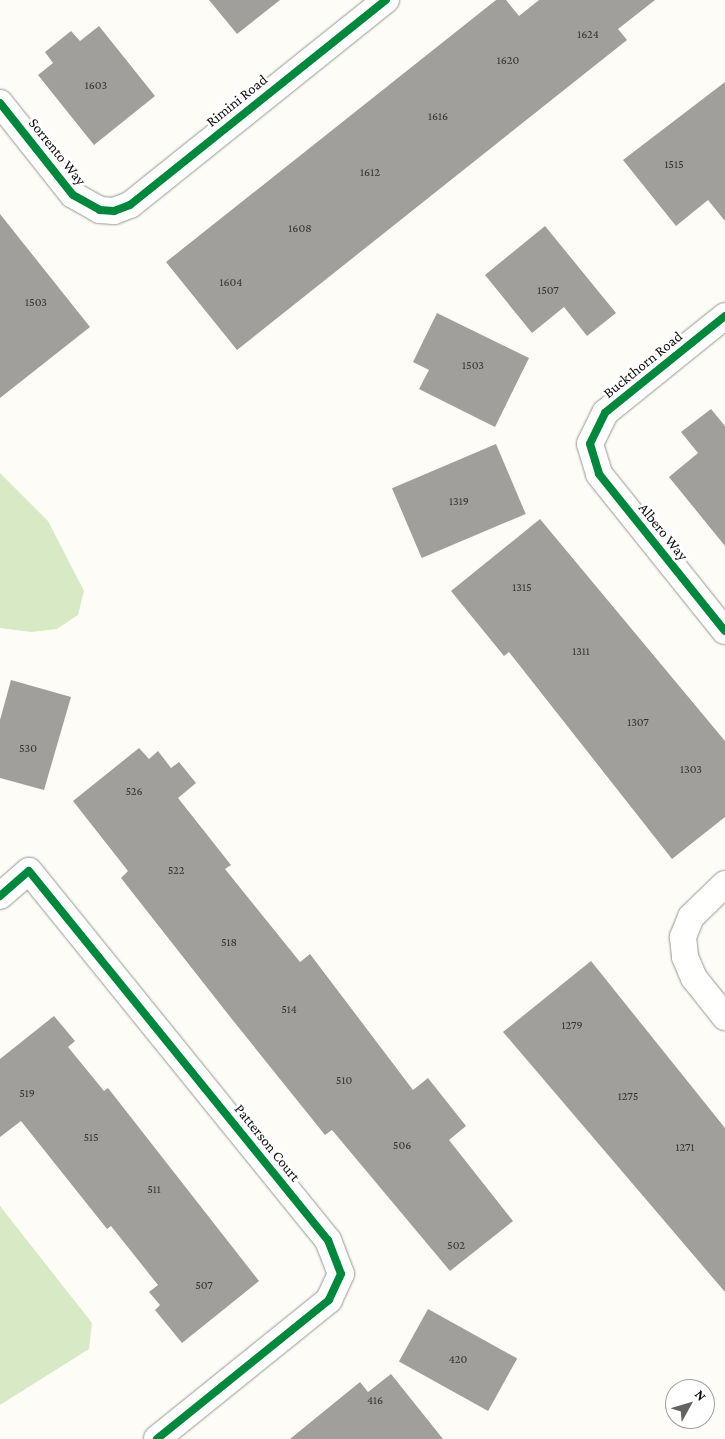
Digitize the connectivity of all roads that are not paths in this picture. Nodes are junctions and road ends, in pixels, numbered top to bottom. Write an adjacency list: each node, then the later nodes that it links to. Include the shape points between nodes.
1 (386, 0): 3 (street, Rimini Road, via 130,205)
2 (0, 103): 3 (street, Sorrento Way, via 73,195)
3 (100, 210)
4 (725, 316): 5 (street, Buckthorn Road, via 605,413)
5 (590, 444): 6 (street, Albero Way, via 599,474)
6 (725, 631)
7 (725, 884): 9 (street, via 690,917 683,937 685,957 694,978)
8 (0, 896): 10 (street, Patterson Court, via 29,871 328,1240 341,1274 329,1300)
9 (725, 1017)
10 (156, 1439)

